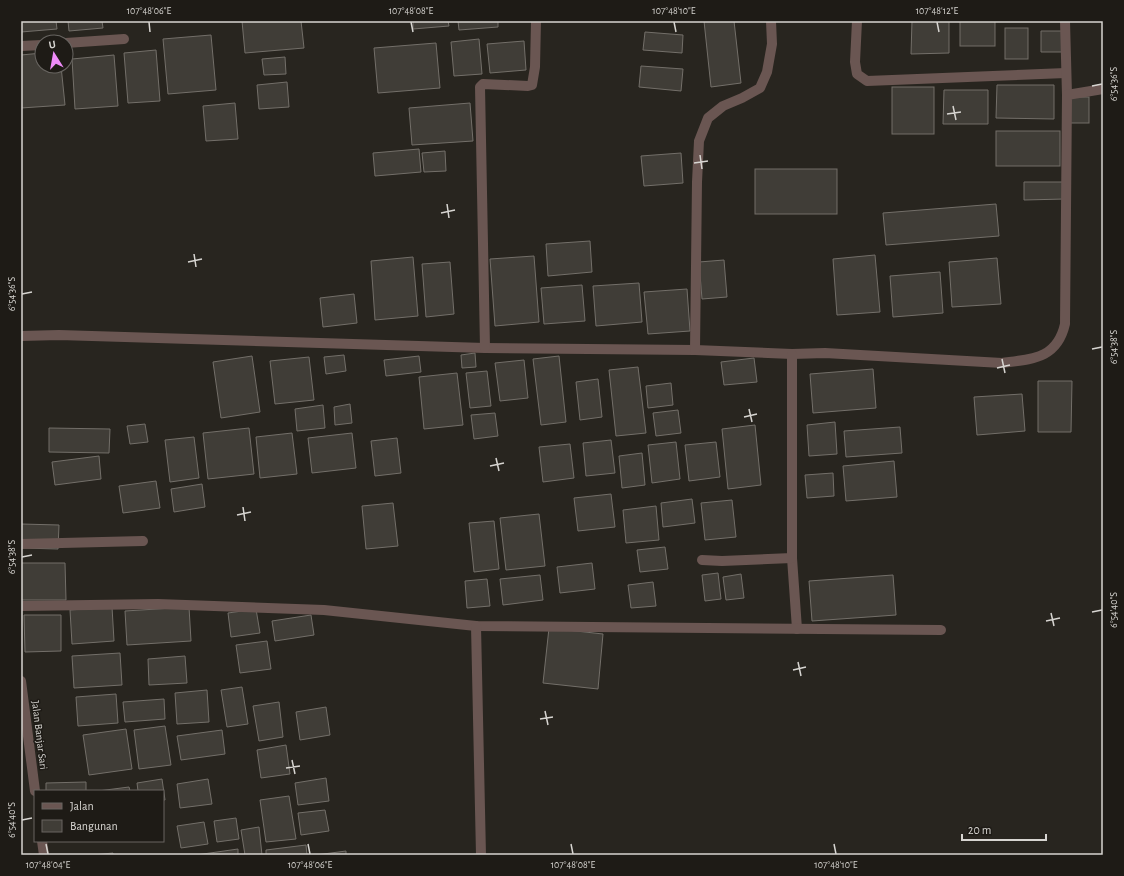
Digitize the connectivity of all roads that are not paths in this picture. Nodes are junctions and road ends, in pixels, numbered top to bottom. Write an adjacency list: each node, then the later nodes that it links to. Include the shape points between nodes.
1 (536, 21): 13 (street, via 532,85 483,84 480,87)
2 (771, 21): 14 (street, via 772,44 760,88 723,106 708,118 699,141)
3 (857, 21): 9 (street, via 857,74 867,81)
4 (1065, 21): 9 (street)
5 (124, 39): 6 (street)
6 (74, 42)
7 (34, 45): 8 (street)
8 (21, 46)
9 (1066, 73): 11 (street)
10 (1103, 89): 11 (street)
11 (1067, 95): 15 (street, via 1065,324 1058,344 1043,355 1030,360 1002,362 825,353)
12 (21, 336): 13 (street)
13 (485, 348): 14 (street)
14 (695, 350): 15 (street)
15 (792, 354): 18 (street)
16 (143, 541): 17 (street)
17 (21, 544)
18 (792, 558): 19 (street); 22 (street)
19 (702, 560)
20 (21, 606): 21 (street, via 158,604 324,610)
21 (476, 626): 22 (street); 28 (street)
22 (797, 628): 23 (street)
23 (941, 630)
24 (21, 681): 25 (street, Jalan Banjar Sari)
25 (35, 790)
26 (42, 842): 27 (street)
27 (44, 855)
28 (481, 855)

